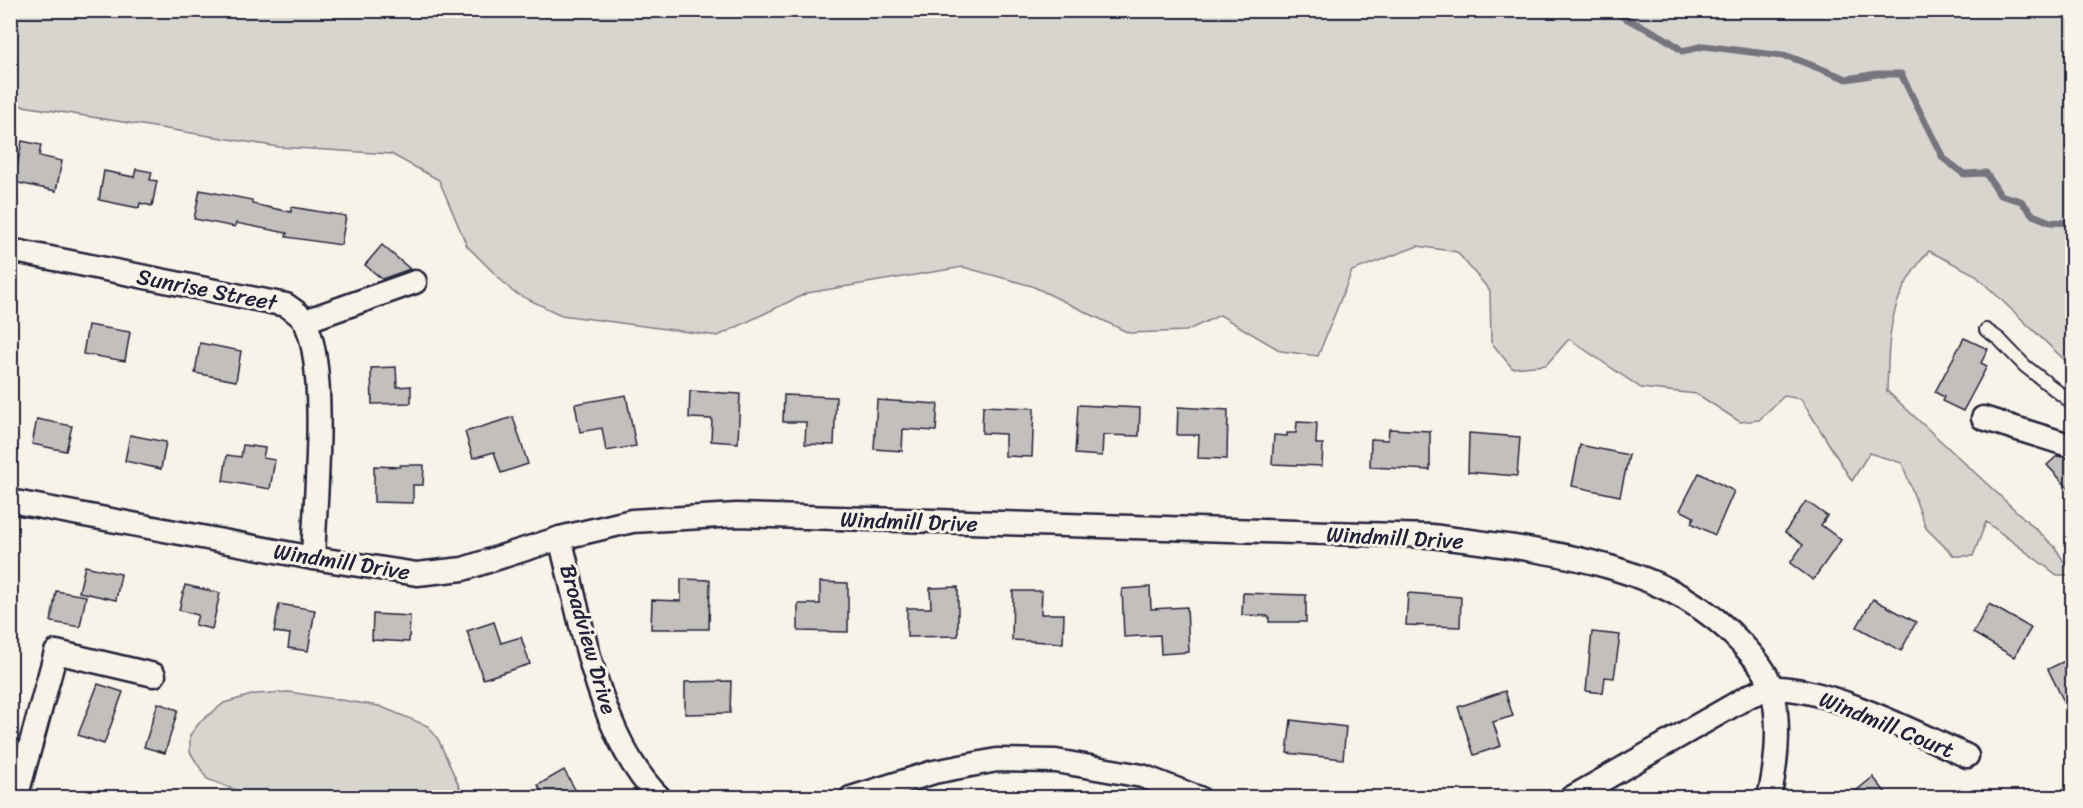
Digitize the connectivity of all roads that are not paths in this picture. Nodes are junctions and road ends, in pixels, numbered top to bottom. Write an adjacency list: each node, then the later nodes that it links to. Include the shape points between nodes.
1 (10, 250): 3 (street, Sunrise Street, via 286,305)
2 (415, 282): 3 (street)
3 (305, 321): 10 (street, Sunrise Street, via 314,347 318,411)
4 (1986, 330): 5 (lane)
5 (2073, 403)
6 (1983, 418): 7 (street)
7 (2073, 446)
8 (10, 501): 10 (street, Windmill Drive)
9 (560, 538): 10 (street, Windmill Drive, via 463,569 417,574); 12 (street, Windmill Drive, via 632,521 737,515 1431,537 1493,544 1634,574 1667,588 1723,623 1759,662); 15 (street, Broadview Drive, via 606,710 642,781)
10 (313, 558)
11 (154, 675): 14 (street, via 56,652)
12 (1772, 688): 13 (street, Windmill Court, via 1803,691 1876,715); 18 (street, via 1751,695); 19 (street, Windmill Drive, via 1778,728)
13 (1966, 756)
14 (16, 798)
15 (660, 798)
16 (851, 798): 17 (street, via 934,772 997,760 1056,761 1142,776)
17 (1199, 798)
18 (1571, 798)
19 (1769, 798)

